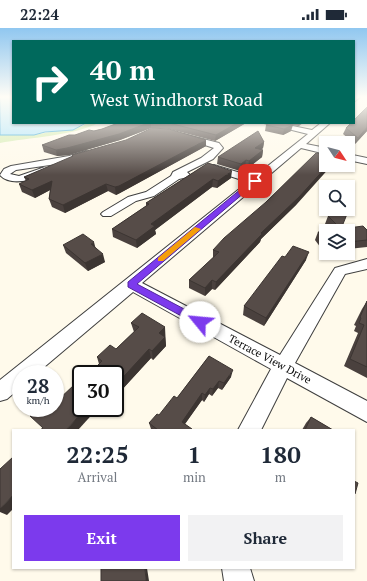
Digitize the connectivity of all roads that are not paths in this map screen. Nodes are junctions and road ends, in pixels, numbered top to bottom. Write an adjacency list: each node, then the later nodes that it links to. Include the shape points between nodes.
1 (273, 124): 3 (street)
2 (325, 124): 3 (street)
3 (314, 133): 5 (street)
4 (176, 134): 11 (street, via 218,146 217,151)
5 (300, 145): 6 (street); 12 (street)
6 (319, 149)
7 (93, 152): 9 (street)
8 (355, 158): 10 (street)
9 (70, 159): 9 (street, via 14,168 5,175 13,179 23,178)
10 (367, 161)
11 (198, 165): 12 (street); 13 (street, via 183,177 176,178 150,194 132,199)
12 (255, 181): 15 (street)
13 (107, 214)
14 (367, 264): 17 (street, via 340,271)
15 (131, 284): 16 (street); 17 (street, Terrace View Drive)
16 (32, 365)
17 (283, 366): 20 (street, Terrace View Drive); 21 (street)
18 (12, 382): 19 (street)
19 (0, 392)
20 (367, 412)
21 (250, 429)
22 (236, 569): 23 (street)
23 (239, 581)

